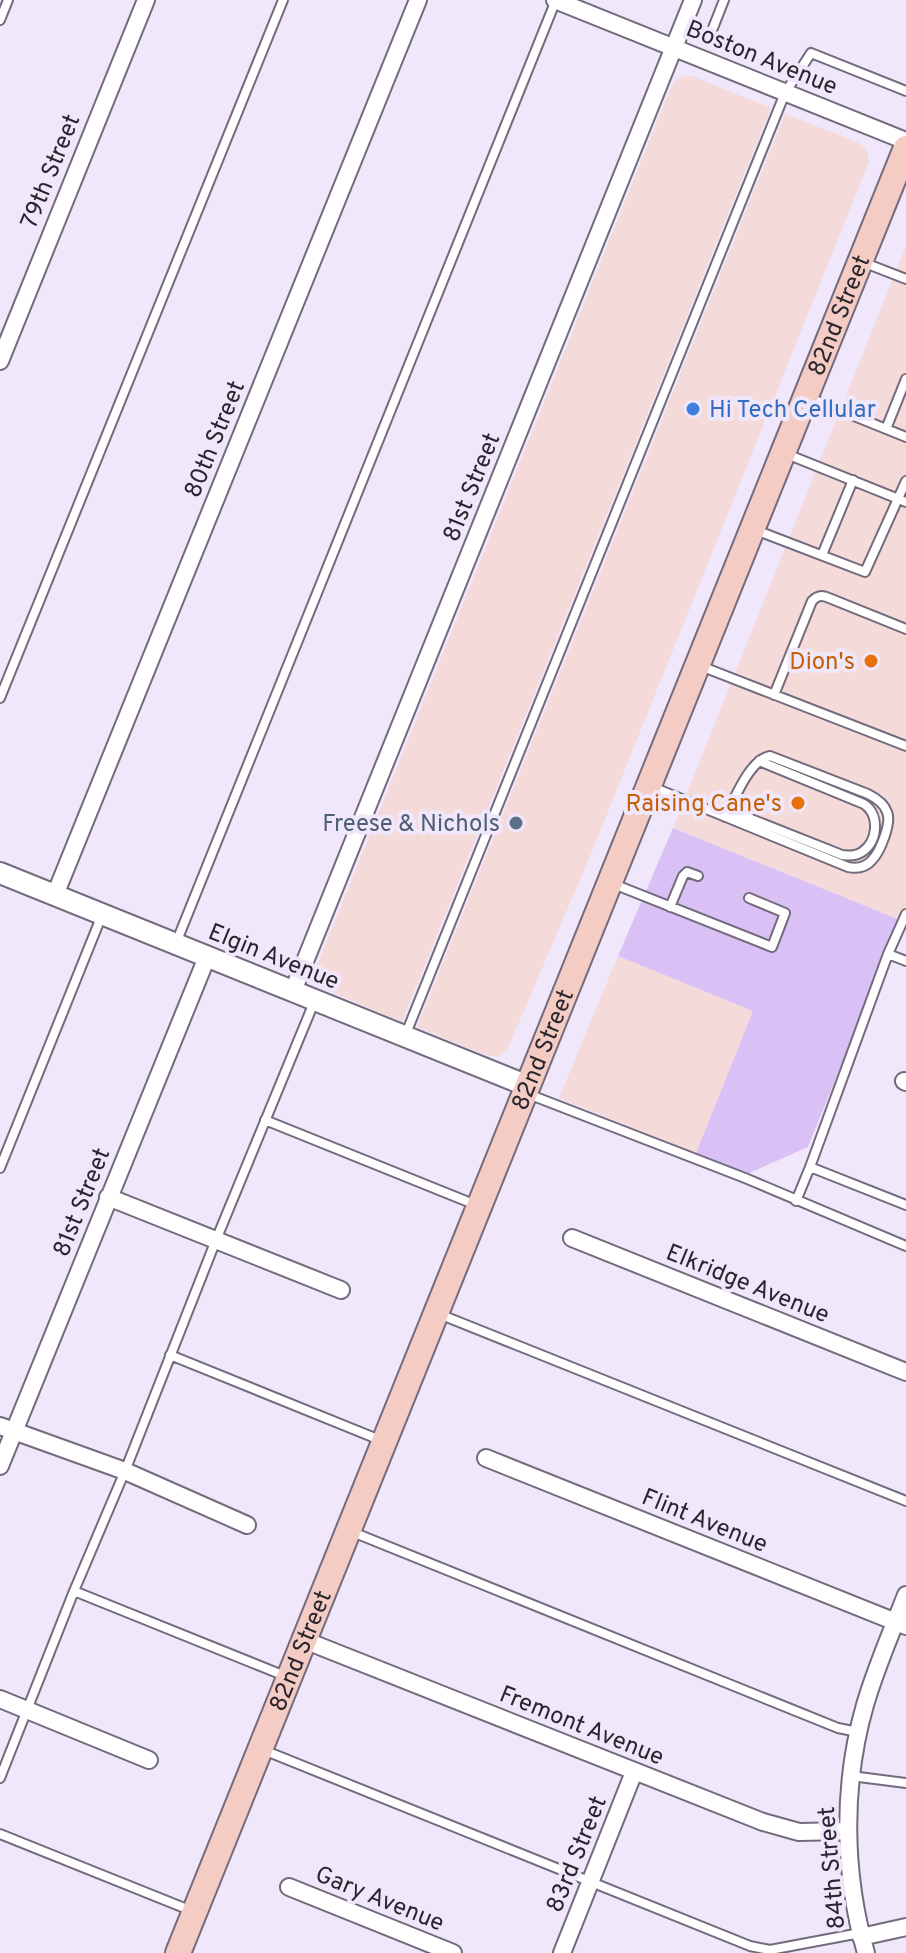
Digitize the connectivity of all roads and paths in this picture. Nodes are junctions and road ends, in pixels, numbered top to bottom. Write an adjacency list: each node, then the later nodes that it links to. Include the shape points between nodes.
1 (8, 0): 8 (lane)
2 (146, 0): 17 (street, 79th Street)
3 (283, 0): 31 (lane)
4 (418, 0): 39 (street, 80th Street)
5 (556, 0): 10 (street, Boston Avenue); 44 (lane)
6 (693, 0): 10 (street, 81st Street)
7 (724, 0): 9 (lane)
8 (0, 20)
9 (713, 28)
10 (674, 48): 12 (street, Boston Avenue); 48 (street, 81st Street)
11 (906, 91): 12 (lane, via 811,53)
12 (785, 93): 13 (street, Boston Avenue); 50 (lane)
13 (906, 141)
14 (906, 148): 15 (main road, 82nd Street)
15 (860, 261): 16 (lane); 19 (main road, 82nd Street)
16 (906, 279)
17 (0, 361)
18 (906, 379): 20 (lane)
19 (806, 397): 20 (lane); 22 (main road, 82nd Street)
20 (886, 429): 21 (lane)
21 (906, 437)
22 (783, 453): 23 (lane); 26 (main road, 82nd Street)
23 (853, 480): 25 (lane); 27 (lane)
24 (906, 481): 25 (lane)
25 (902, 500): 27 (lane, via 865,572)
26 (753, 528): 27 (lane); 29 (main road, 82nd Street)
27 (822, 555)
28 (906, 629): 30 (lane, via 816,597)
29 (698, 665): 30 (lane); 34 (main road, 82nd Street)
30 (774, 695): 32 (lane)
31 (0, 698)
32 (906, 746)
33 (759, 761): 35 (lane); 35 (lane, via 870,808 876,820 869,844 861,853 842,855 741,815); 35 (lane, via 770,756 877,799 887,810 889,825 876,854 860,868 848,867)
34 (649, 786): 35 (lane); 38 (main road, 82nd Street)
35 (725, 817)
36 (0, 873): 39 (street, Elgin Avenue)
37 (698, 876): 41 (lane, via 683,876)
38 (610, 883): 41 (lane); 51 (main road, 82nd Street)
39 (55, 895): 43 (street, Elgin Avenue)
40 (749, 898): 41 (lane, via 785,913 772,947)
41 (670, 907)
42 (906, 914): 45 (lane)
43 (103, 915): 44 (street, Elgin Avenue); 54 (lane)
44 (176, 944): 46 (street, Elgin Avenue)
45 (888, 954): 47 (lane); 53 (lane)
46 (207, 957): 48 (street, Elgin Avenue); 55 (street, 81st Street)
47 (906, 961)
48 (293, 991): 49 (street, Elgin Avenue)
49 (315, 1000): 50 (street, Elgin Avenue); 52 (lane)
50 (405, 1037): 51 (street, Elgin Avenue)
51 (526, 1089): 56 (lane); 58 (main road, 82nd Street)
52 (265, 1120): 58 (lane); 60 (lane)
53 (810, 1167): 56 (lane); 57 (lane)
54 (0, 1168)
55 (108, 1197): 60 (street); 66 (street, 81st Street)
56 (796, 1201): 61 (lane)
57 (906, 1205)
58 (479, 1207): 63 (main road, 82nd Street)
59 (572, 1238): 65 (street, Elkridge Avenue)
60 (216, 1240): 62 (street); 64 (lane)
61 (906, 1246)
62 (341, 1290)
63 (437, 1313): 67 (main road, 82nd Street); 71 (lane)
64 (170, 1355): 67 (lane); 70 (lane)
65 (906, 1372)
66 (7, 1429): 69 (street, 81st Street); 70 (street)
67 (385, 1441): 73 (main road, 82nd Street)
68 (486, 1458): 76 (street, Flint Avenue)
69 (0, 1466)
70 (125, 1471): 72 (street); 74 (lane)
71 (906, 1501)
72 (247, 1525)
73 (349, 1531): 77 (main road, 82nd Street); 81 (lane)
74 (74, 1591): 78 (lane); 80 (lane)
75 (906, 1595): 76 (street, 84th Street)
76 (901, 1624): 81 (street, 84th Street, via 875,1676)
77 (304, 1640): 78 (main road, 82nd Street); 84 (street, Fremont Avenue)
78 (290, 1678): 82 (main road, 82nd Street)
79 (0, 1699): 80 (street)
80 (26, 1710): 83 (street); 86 (lane)
81 (858, 1732): 85 (street, 84th Street)
82 (261, 1749): 90 (lane); 92 (main road, 82nd Street)
83 (149, 1760)
84 (634, 1772): 88 (street, Fremont Avenue, via 782,1829); 90 (street, 83rd Street)
85 (851, 1776): 87 (lane); 88 (street, 84th Street)
86 (0, 1778)
87 (906, 1783)
88 (848, 1831): 94 (street, 84th Street)
89 (0, 1834): 92 (lane)
90 (591, 1881): 94 (lane, via 762,1949); 97 (street, 83rd Street)
91 (289, 1887): 96 (street, Gary Avenue)
92 (195, 1912): 95 (main road, 82nd Street)
93 (906, 1927): 94 (street)
94 (862, 1941)
95 (178, 1953)
96 (453, 1953)
97 (562, 1953)

